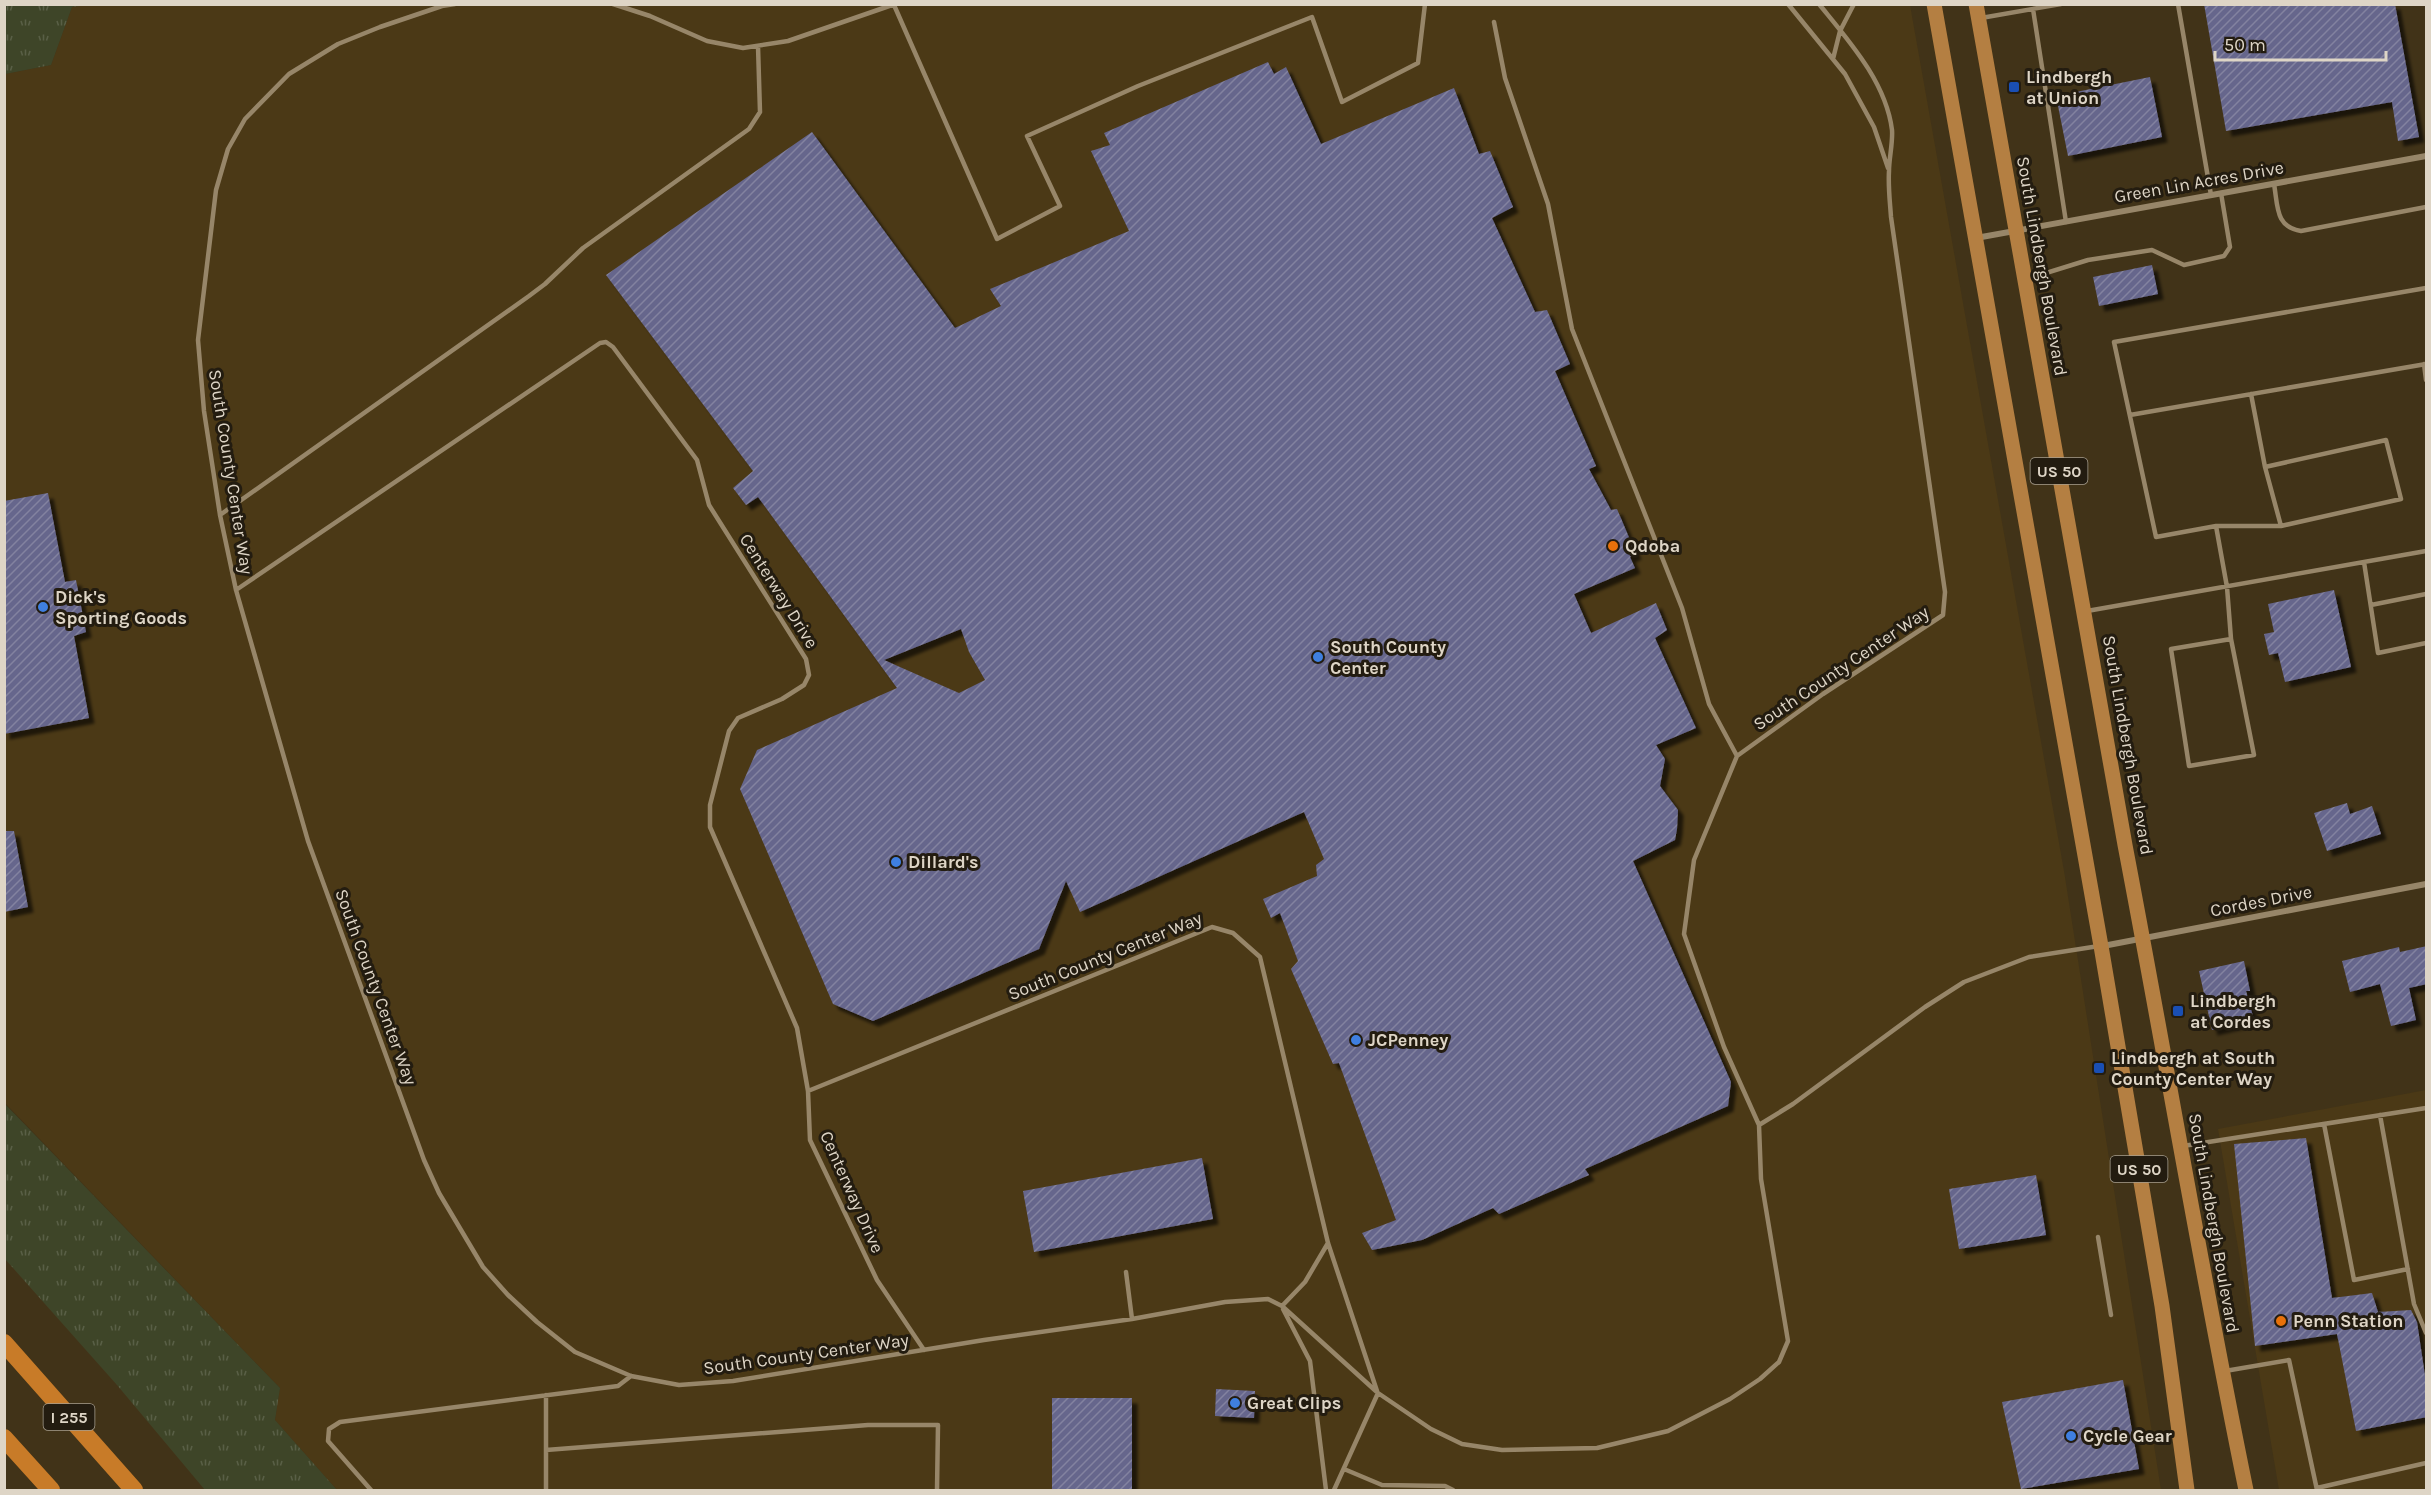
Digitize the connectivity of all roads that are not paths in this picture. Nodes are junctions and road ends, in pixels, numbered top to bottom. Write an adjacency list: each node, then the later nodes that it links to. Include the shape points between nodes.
1 (455, 4): 33 (lane, South County Center Way, via 338,44 289,74 245,119 228,149 216,190 198,340)
2 (613, 4): 15 (lane, via 707,41 743,48)
3 (1425, 4): 10 (lane, via 1418,63 1342,102 1312,16 1138,86 1027,136 1060,206 998,239)
4 (1788, 4): 16 (lane, South County Center Way)
5 (1819, 4): 14 (lane, South County Center Way)
6 (1854, 4): 14 (lane)
7 (1934, 4): 25 (main road, US 50)
8 (2061, 4): 11 (lane)
9 (2178, 4): 21 (lane)
10 (894, 5): 15 (lane, via 788,41)
11 (2033, 9): 12 (lane); 23 (lane)
12 (1978, 11): 24 (main road, South Lindbergh Boulevard / US 50)
13 (1494, 22): 45 (lane, via 1505,78 1548,204 1572,329 1682,608 1709,704)
14 (1840, 30): 16 (lane); 18 (lane, South County Center Way, via 1886,101 1892,132)
15 (758, 46): 33 (lane, via 760,112 749,129 583,248 545,284)
16 (1833, 59): 18 (lane, South County Center Way, via 1870,118)
17 (2427, 156): 19 (street, Green Lin Acres Drive)
18 (1889, 170): 45 (lane, South County Center Way, via 1891,217 1945,592 1943,615)
19 (2274, 184): 20 (street, Green Lin Acres Drive); 22 (lane, via 2281,221 2288,229 2301,231)
20 (2221, 193): 21 (street, Green Lin Acres Drive); 26 (lane, via 2230,247 2224,256 2184,265 2152,250 2088,260)
21 (2211, 195): 23 (street, Green Lin Acres Drive)
22 (2427, 207)
23 (2066, 222): 24 (street, Green Lin Acres Drive)
24 (2016, 231): 25 (street, Green Lin Acres Drive); 26 (main road, South Lindbergh Boulevard / US 50)
25 (1976, 238): 48 (main road, US 50)
26 (2025, 279): 42 (main road, South Lindbergh Boulevard / US 50)
27 (2427, 288): 31 (lane, via 2114,342)
28 (2425, 364): 29 (lane); 30 (lane)
29 (2427, 380)
30 (2251, 394): 31 (lane); 32 (lane)
31 (2130, 415): 34 (lane, via 2156,537)
32 (2265, 466): 35 (lane); 35 (lane, via 2386,440 2401,499)
33 (220, 515): 39 (lane, South County Center Way)
34 (2216, 526): 35 (lane); 38 (lane)
35 (2281, 526)
36 (2427, 551): 37 (lane)
37 (2364, 562): 38 (lane); 41 (lane)
38 (2227, 587): 42 (lane); 43 (lane)
39 (236, 590): 49 (lane, Centerway Drive, via 600,344 606,342 613,347 697,460 709,505 806,659 809,675 804,685 738,718 729,730 710,805 710,827 796,1028); 66 (lane, South County Center Way, via 308,841 439,1193 483,1267 508,1295 575,1352)
40 (2427, 594): 41 (lane)
41 (2371, 605): 44 (lane, via 2378,653)
42 (2085, 612): 47 (main road, South Lindbergh Boulevard / US 50)
43 (2231, 639): 43 (lane, via 2254,755 2189,766 2171,649)
44 (2427, 643)
45 (1737, 756): 53 (lane, via 1694,860 1684,934 1724,1047)
46 (2427, 884): 47 (street, Cordes Drive)
47 (2143, 938): 48 (street, Cordes Drive); 54 (main road, South Lindbergh Boulevard / US 50)
48 (2101, 946): 53 (lane, via 2029,957 1964,982); 82 (main road, US 50, via 2162,1306)
49 (808, 1091): 56 (lane, South County Center Way, via 1212,927 1227,930 1260,957); 64 (lane, Centerway Drive, via 810,1140 877,1280)
50 (2427, 1108): 51 (lane)
51 (2380, 1115): 52 (lane); 57 (lane)
52 (2324, 1124): 54 (lane); 57 (lane, via 2355,1280)
53 (1759, 1125): 67 (lane, via 1761,1179 1788,1341 1779,1362 1760,1379 1668,1431 1597,1448 1502,1450 1462,1444)
54 (2181, 1147): 65 (main road, South Lindbergh Boulevard / US 50)
55 (2098, 1237): 60 (lane)
56 (1328, 1243): 59 (lane, via 1305,1282); 67 (lane, South County Center Way)
57 (2408, 1269): 62 (lane, via 2414,1304)
58 (1125, 1272): 61 (lane)
59 (1282, 1306): 61 (lane, South County Center Way, via 1268,1299 1225,1302); 67 (lane); 79 (lane, via 1310,1361)
60 (2111, 1315)
61 (1132, 1318): 64 (lane, South County Center Way)
62 (2427, 1333)
63 (4, 1342): 75 (highway, I 255)
64 (924, 1350): 66 (lane, South County Center Way, via 733,1382 679,1384)
65 (2221, 1372): 73 (lane, via 2289,1360); 83 (main road, South Lindbergh Boulevard / US 50)
66 (631, 1376): 68 (lane, via 618,1386)
67 (1378, 1394): 72 (lane)
68 (546, 1395): 70 (lane); 76 (lane, via 340,1422 329,1429 328,1441)
69 (4, 1438): 74 (highway)
70 (546, 1450): 77 (lane); 78 (lane, via 868,1425 938,1425)
71 (2427, 1463): 73 (lane)
72 (1344, 1469): 80 (lane); 81 (lane, via 1382,1485 1444,1486)
73 (2317, 1489)
74 (51, 1491)
75 (134, 1491)
76 (371, 1491)
77 (546, 1491)
78 (937, 1491)
79 (1326, 1491)
80 (1334, 1491)
81 (1453, 1491)
82 (2187, 1491)
83 (2246, 1491)

